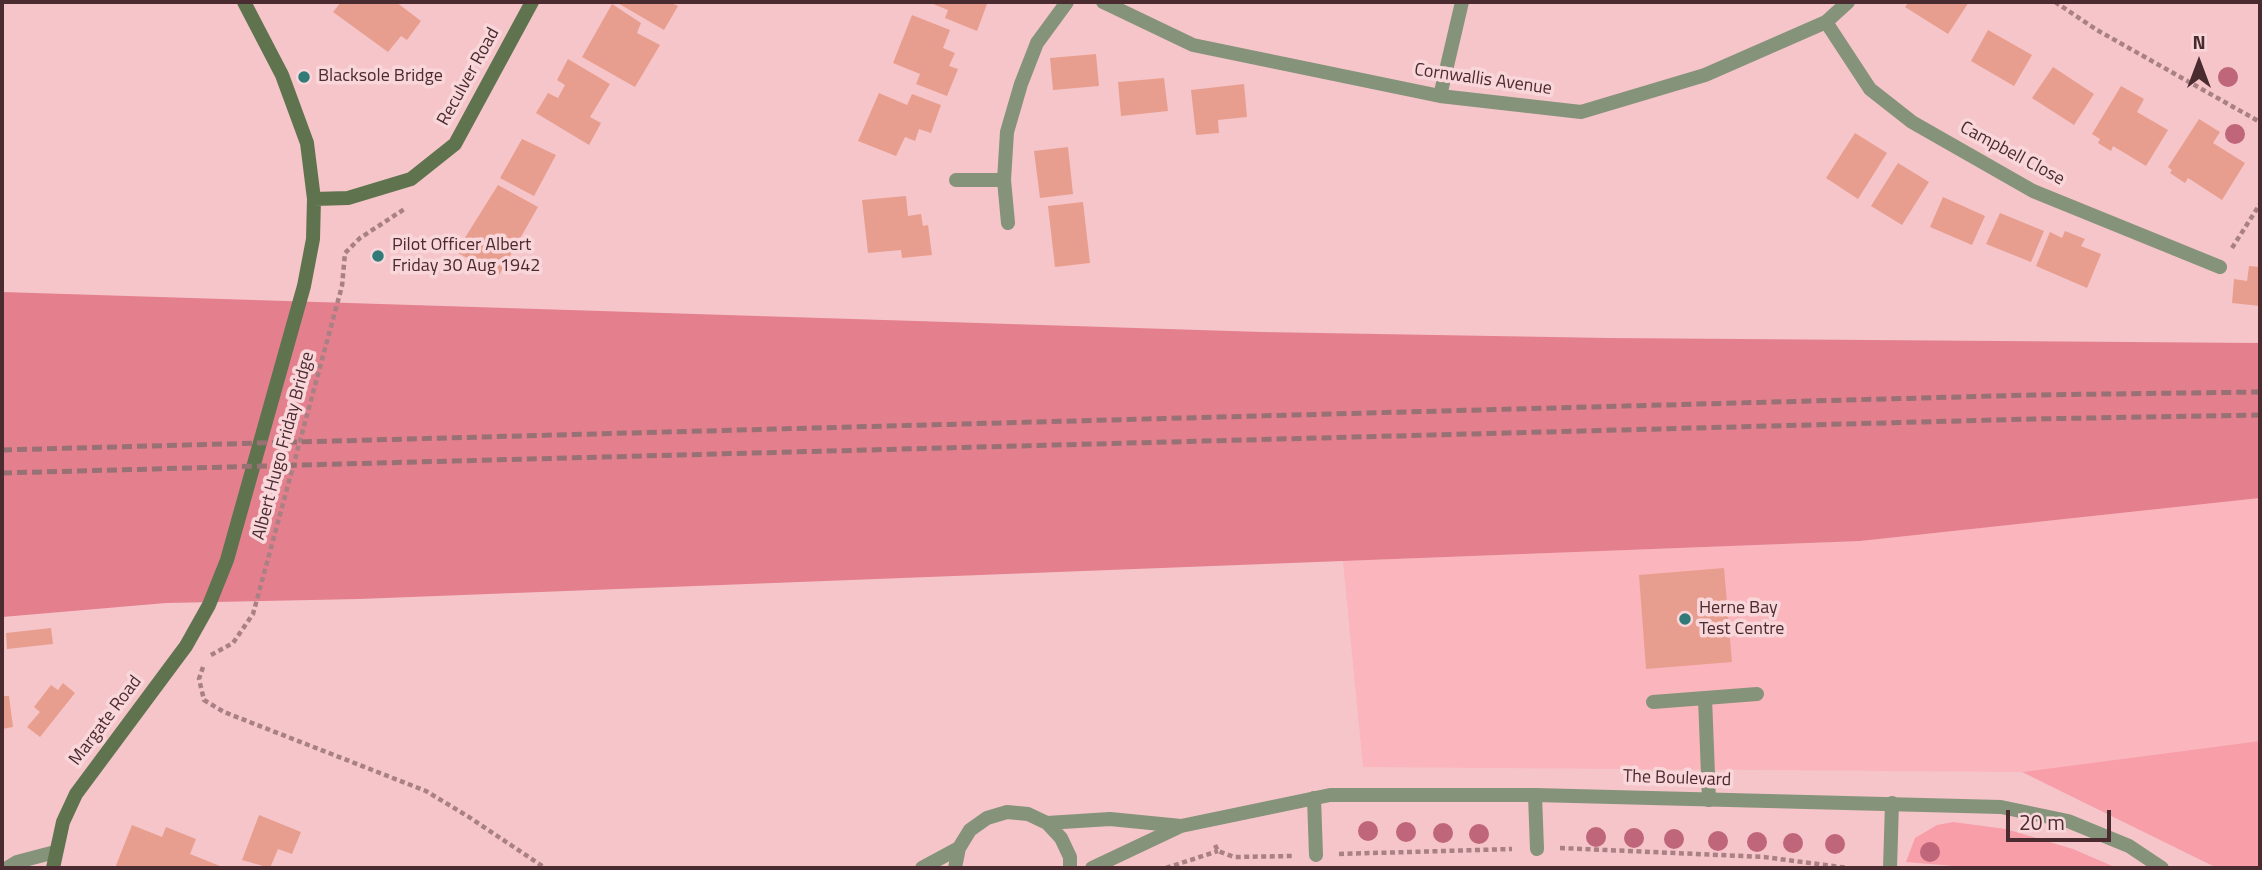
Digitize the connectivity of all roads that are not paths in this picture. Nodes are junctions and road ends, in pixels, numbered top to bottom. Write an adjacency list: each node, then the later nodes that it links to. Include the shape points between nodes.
1 (244, 2): 11 (street, Margate Road, via 295,109 307,143)
2 (532, 2): 11 (street, Reculver Road, via 455,144 411,179 348,198)
3 (1067, 2): 10 (street, via 1037,43 1021,84 1007,132)
4 (1103, 2): 8 (street, Cornwallis Avenue, via 1193,45)
5 (1462, 2): 8 (street)
6 (1847, 2): 7 (street, Cornwallis Avenue)
7 (1826, 22): 8 (street, Cornwallis Avenue, via 1705,75 1581,112); 13 (street, Campbell Close, via 1870,89 1912,122 2033,191)
8 (1440, 96)
9 (956, 180): 10 (street)
10 (1004, 180): 12 (street)
11 (314, 199): 25 (street, Margate Road, via 313,239 304,286 227,560 186,646 76,794)
12 (1008, 223)
13 (2220, 267)
14 (1757, 694): 15 (street)
15 (1705, 698): 16 (street); 19 (street)
16 (1653, 702)
17 (1535, 795): 18 (street, The Boulevard); 19 (street, The Boulevard); 24 (street)
18 (1314, 798): 22 (street, The Boulevard); 26 (street)
19 (1709, 800): 20 (street, The Boulevard)
20 (1892, 803): 33 (street); 34 (street, The Boulevard, via 2001,807 2067,821 2129,846)
21 (1047, 823): 22 (street, The Boulevard, via 1110,819); 23 (street, via 1028,814 1007,812 970,830); 31 (street, via 1062,838)
22 (1181, 826): 32 (street, The Boulevard)
23 (959, 848): 29 (street); 30 (street)
24 (1537, 849)
25 (55, 852): 27 (street); 28 (street, Margate Road)
26 (1316, 855)
27 (7, 868)
28 (53, 868)
29 (922, 868)
30 (955, 868)
31 (1070, 868)
32 (1093, 868)
33 (1890, 868)
34 (2162, 868)

